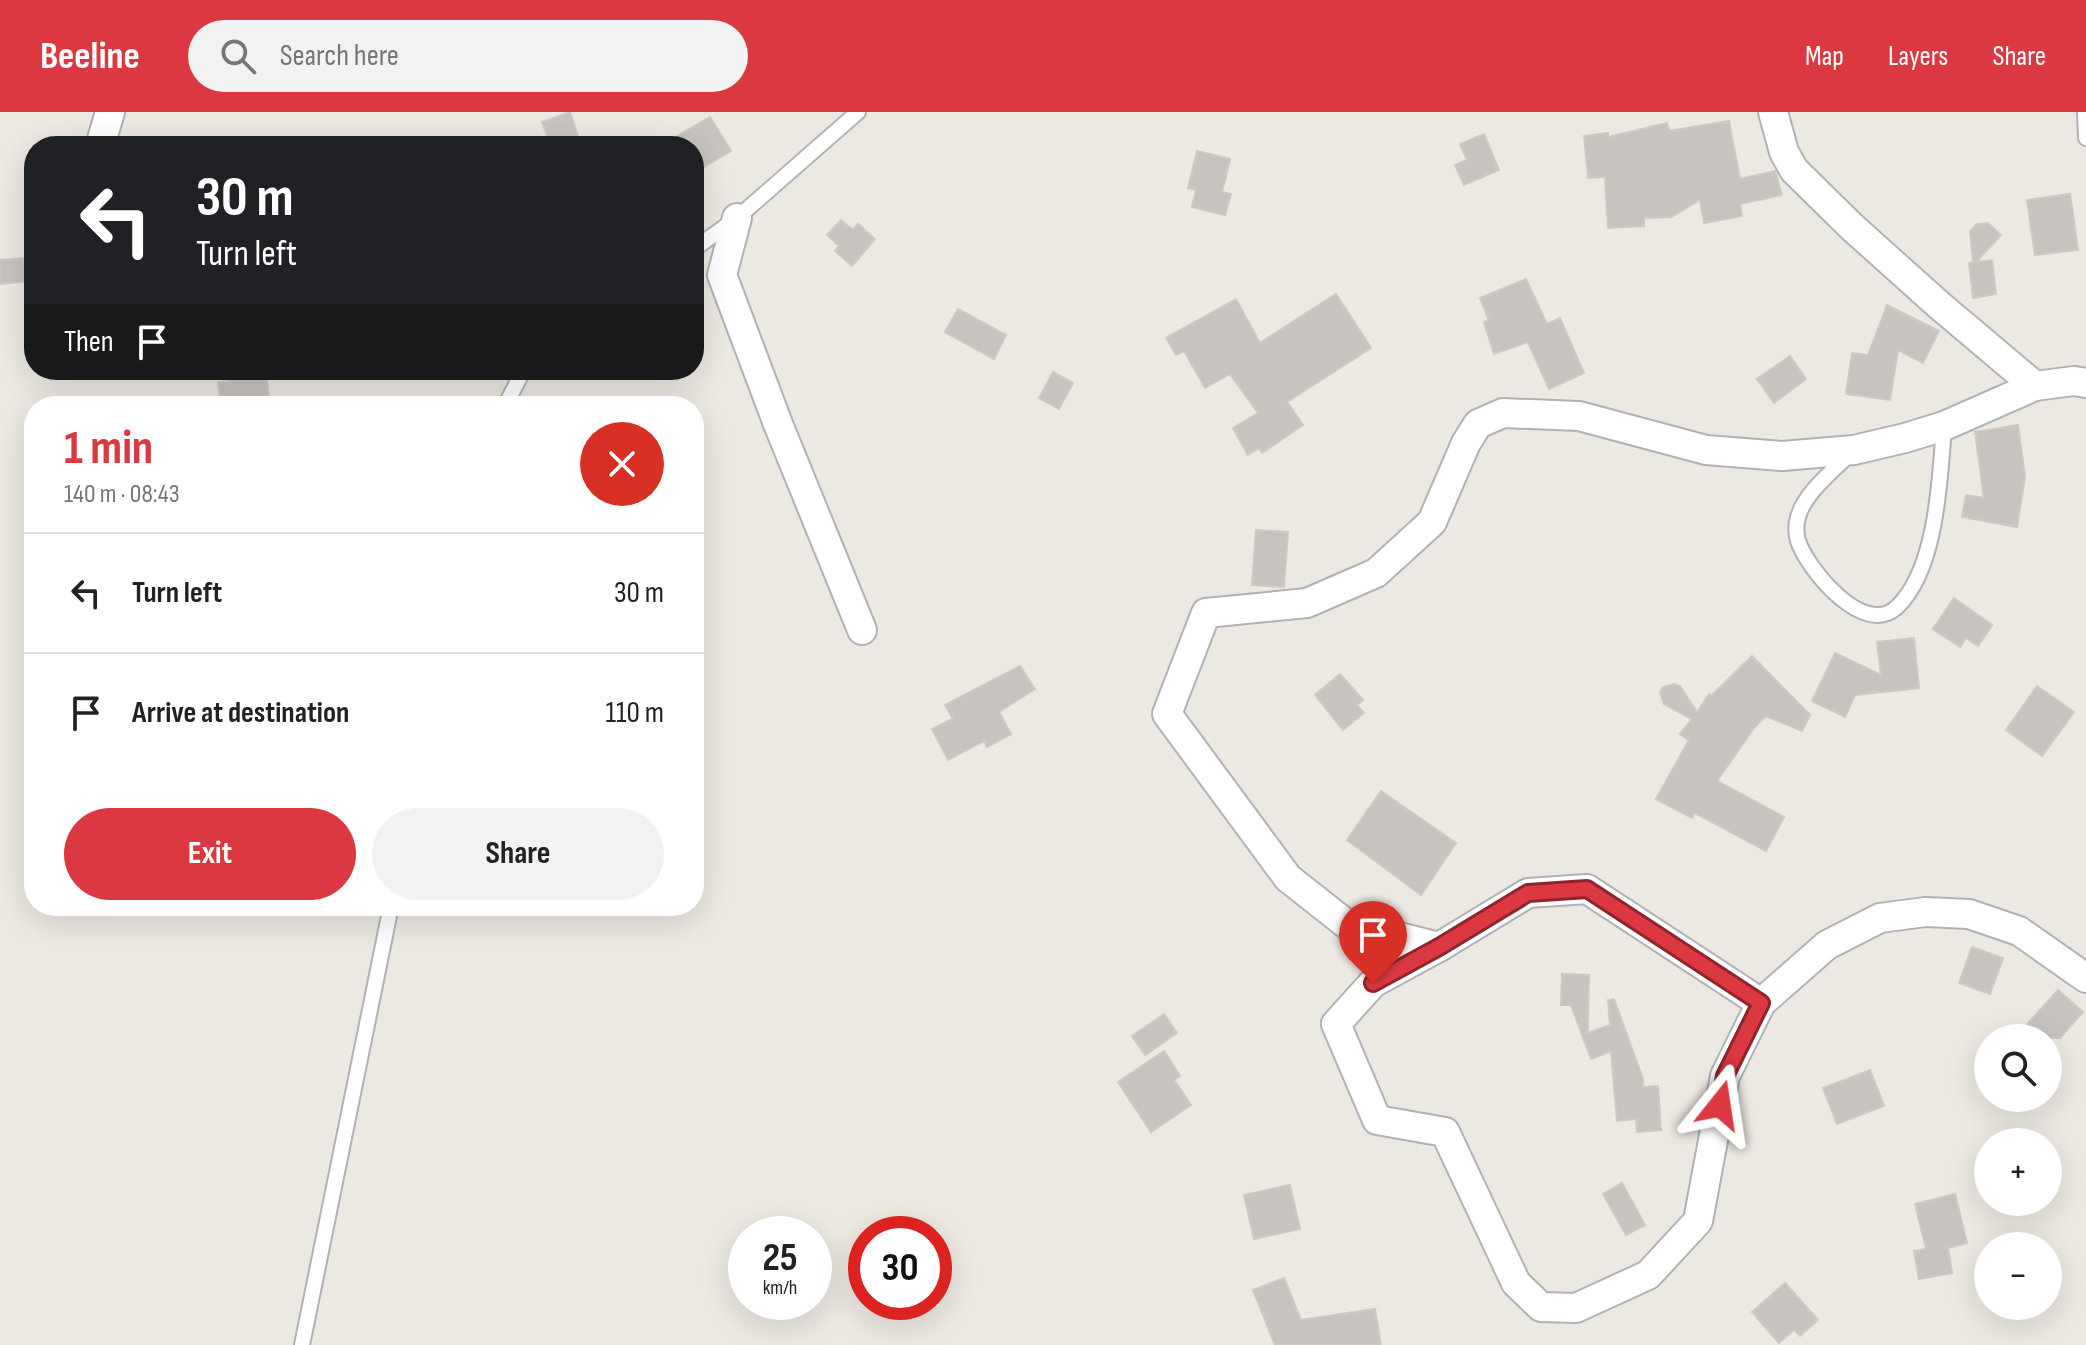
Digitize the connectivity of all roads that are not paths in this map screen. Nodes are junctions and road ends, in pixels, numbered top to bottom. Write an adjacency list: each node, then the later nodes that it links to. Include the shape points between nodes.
1 (110, 112): 5 (street)
2 (858, 112): 7 (lane)
3 (1773, 112): 10 (street, via 1794,170 1906,276)
4 (2085, 112): 6 (lane)
5 (103, 136)
6 (2086, 138)
7 (737, 218): 8 (lane); 13 (street, via 722,275)
8 (704, 242)
9 (2086, 383): 10 (street)
10 (2035, 386): 11 (street)
11 (1944, 426): 12 (street); 12 (lane, via 1932,536 1915,582 1896,608 1878,616 1853,609 1843,600 1799,543 1799,515)
12 (1854, 450): 15 (street, via 1782,456 1706,450 1579,416 1503,413 1478,424 1432,522 1376,573 1307,603 1206,613 1167,714 1288,878 1345,923)
13 (862, 630)
14 (389, 916): 18 (lane)
15 (1439, 947): 17 (street, via 1528,893 1587,889); 17 (street, via 1373,983 1336,1024 1377,1120 1445,1132 1516,1283 1541,1307 1576,1308 1648,1275 1698,1221 1725,1076)
16 (2086, 978): 17 (street, via 2019,931 1969,914 1925,912 1880,918 1827,945)
17 (1761, 1003)
18 (302, 1345)

